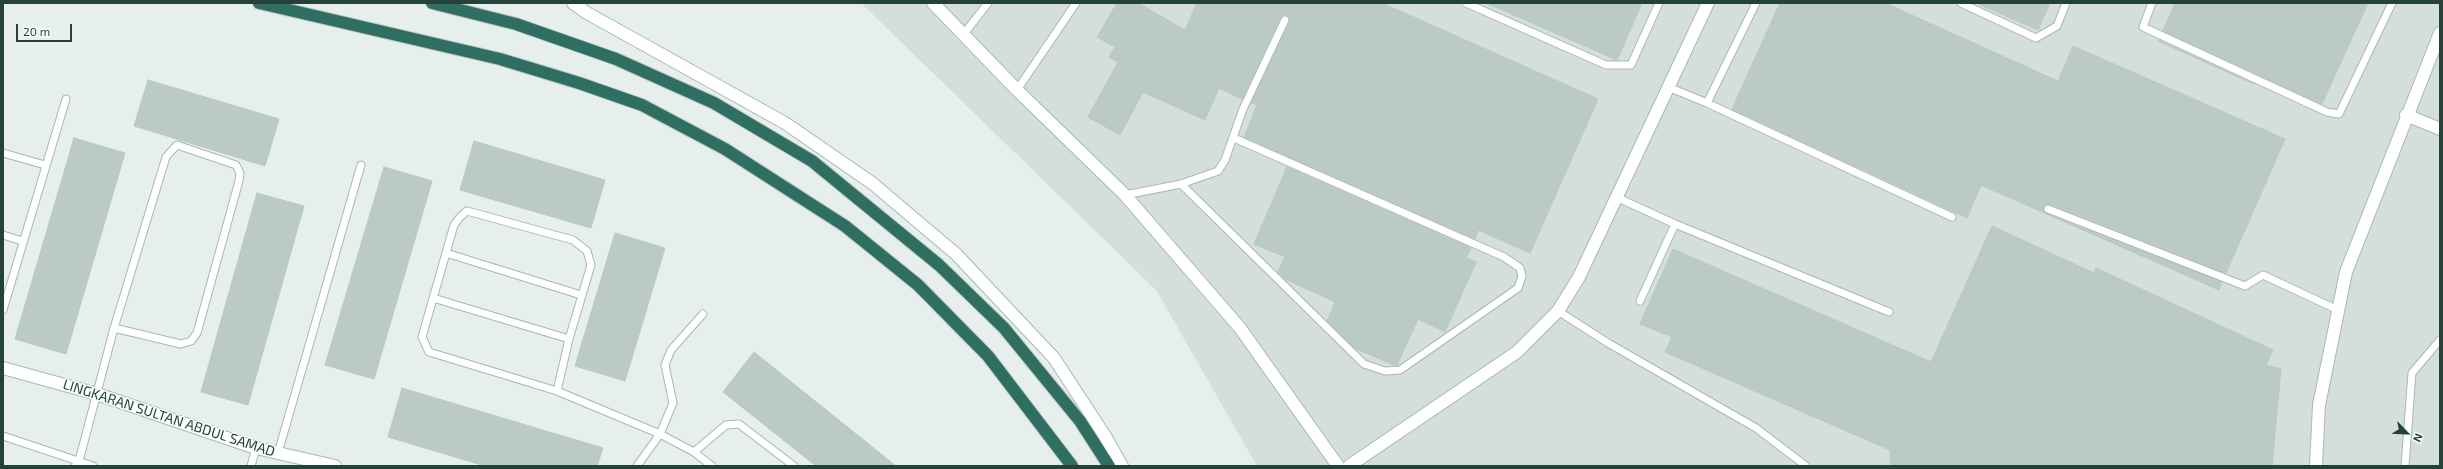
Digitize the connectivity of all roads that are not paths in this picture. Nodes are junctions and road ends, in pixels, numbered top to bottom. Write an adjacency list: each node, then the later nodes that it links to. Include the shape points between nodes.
1 (259, 3): 63 (highway, via 500,59 579,83 642,105 725,149 846,226 918,285 988,356)
2 (432, 3): 64 (highway, via 516,24 616,59 714,103 812,161 939,265 1004,328 1080,421)
3 (573, 3): 65 (street, via 785,124 872,183 950,249 1054,358)
4 (933, 3): 17 (street)
5 (988, 3): 17 (lane)
6 (1076, 3): 19 (lane)
7 (1466, 3): 8 (lane, via 1606,65 1631,65)
8 (1659, 3)
9 (1708, 3): 18 (street)
10 (1756, 3): 21 (lane)
11 (1961, 3): 12 (lane, via 2036,38 2057,26)
12 (2066, 3)
13 (2152, 3): 14 (lane, via 2143,27 2327,112 2340,114)
14 (2392, 3)
15 (1285, 20): 24 (lane, via 1243,109)
16 (2440, 33): 22 (street)
17 (963, 35): 19 (street)
18 (1668, 87): 21 (lane); 30 (street)
19 (1018, 90): 29 (street)
20 (66, 99): 26 (lane)
21 (1707, 103): 32 (lane)
22 (2406, 115): 23 (street); 41 (street, via 2346,272)
23 (2440, 130)
24 (1234, 138): 28 (lane, via 1218,170); 28 (lane, via 1504,257 1520,268 1522,276 1518,288 1400,370 1385,371 1364,364)
25 (3, 153): 26 (lane)
26 (45, 165): 35 (lane)
27 (361, 165): 55 (lane)
28 (1181, 184): 29 (lane)
29 (1125, 195): 66 (street, via 1240,328)
30 (1616, 197): 33 (lane); 42 (street, via 1579,277)
31 (2048, 209): 41 (lane, via 2245,286 2263,275)
32 (1952, 217)
33 (1675, 224): 39 (lane); 43 (lane)
34 (3, 235): 35 (lane)
35 (22, 240): 40 (lane)
36 (446, 253): 37 (lane); 37 (lane, via 454,225 467,211 573,240 587,251 591,265); 38 (lane)
37 (581, 295): 46 (lane)
38 (433, 298): 46 (lane); 49 (lane, via 422,337 429,352)
39 (1640, 301)
40 (3, 310)
41 (2338, 310): 69 (street, via 2319,405)
42 (1558, 311): 67 (street, via 1516,352); 68 (lane, via 1608,343 1756,428)
43 (1889, 312)
44 (703, 314): 51 (lane, via 671,350 665,365 673,403)
45 (114, 328): 45 (lane, via 166,157 177,145 236,165 240,173 239,181 197,333 191,341 181,344); 50 (lane)
46 (569, 339): 49 (lane)
47 (2440, 340): 70 (lane, via 2412,373)
48 (3, 368): 50 (street, LINGKARAN SULTAN ABDUL SAMAD)
49 (556, 391): 51 (lane)
50 (97, 394): 53 (street, LINGKARAN SULTAN ABDUL SAMAD); 56 (lane)
51 (660, 434): 54 (lane); 60 (lane)
52 (3, 436): 56 (lane)
53 (256, 448): 55 (street, LINGKARAN SULTAN ABDUL SAMAD); 58 (lane)
54 (694, 452): 61 (lane); 62 (lane, via 726,425 739,424)
55 (278, 454): 59 (street, LINGKARAN SULTAN ABDUL SAMAD)
56 (77, 464): 57 (lane)
57 (93, 466)
58 (250, 466)
59 (335, 466)
60 (637, 466)
61 (712, 466)
62 (794, 466)
63 (1072, 466)
64 (1109, 466)
65 (1122, 466)
66 (1338, 466)
67 (1349, 466)
68 (1806, 466)
69 (2316, 466)
70 (2405, 466)

